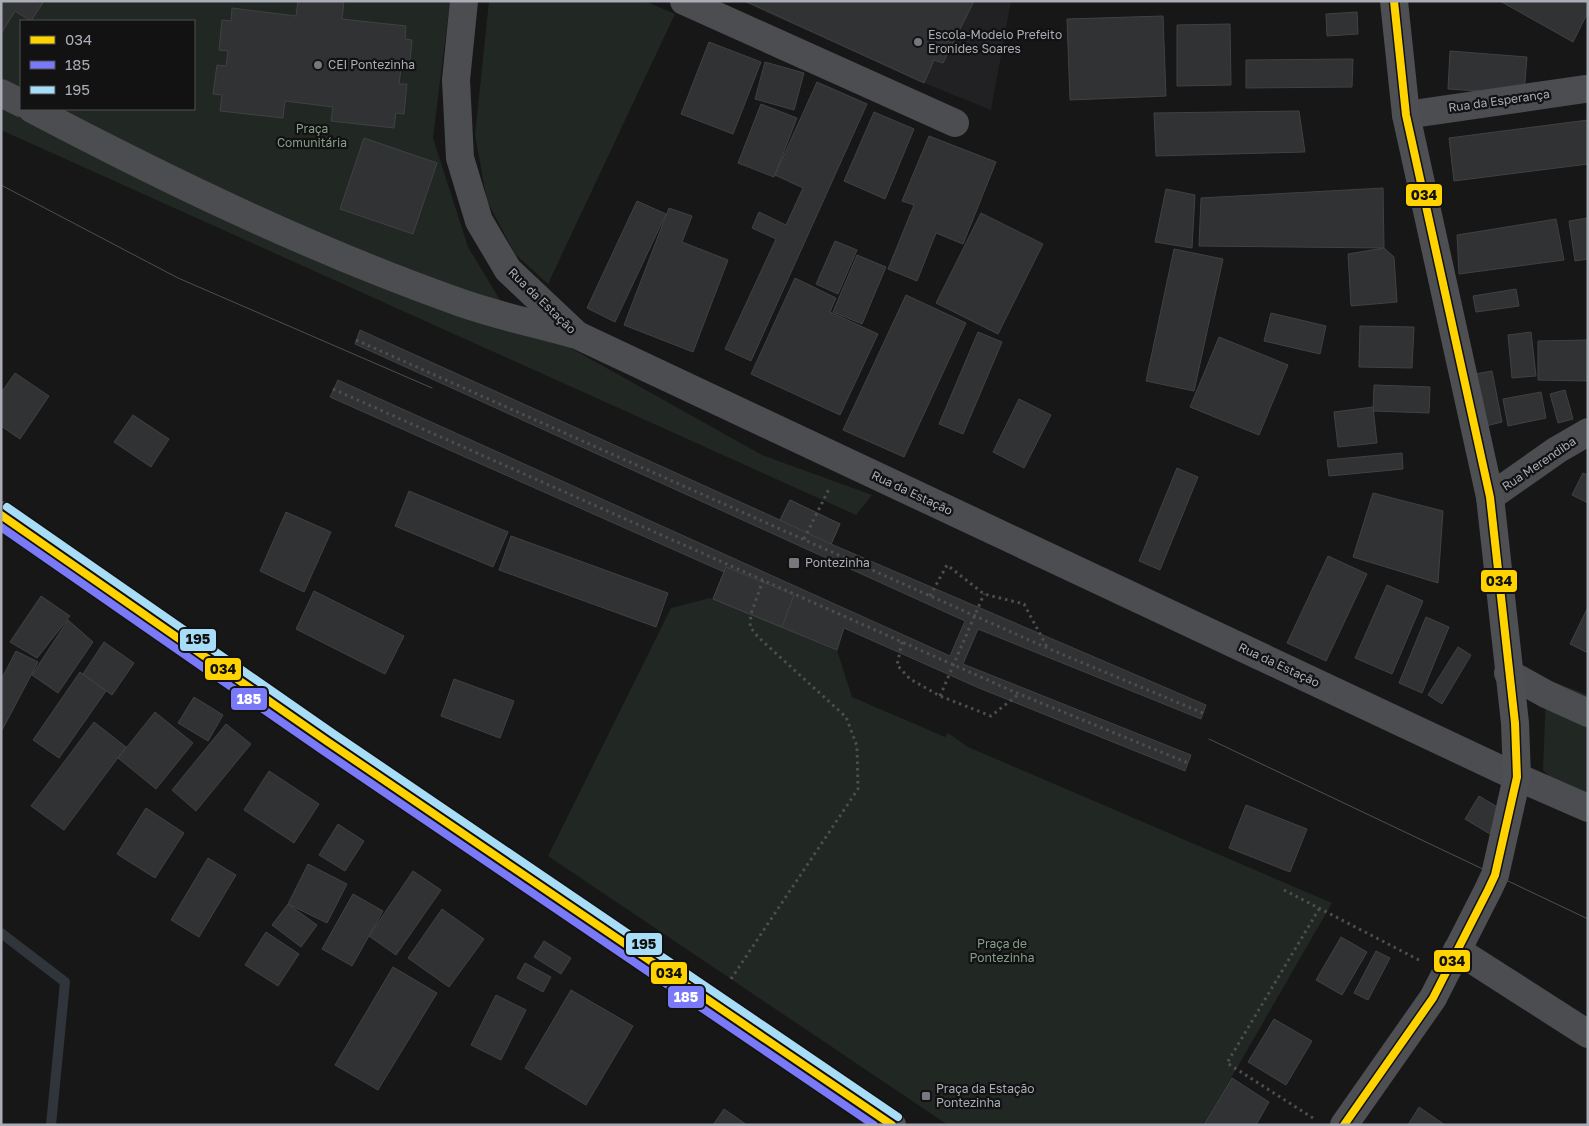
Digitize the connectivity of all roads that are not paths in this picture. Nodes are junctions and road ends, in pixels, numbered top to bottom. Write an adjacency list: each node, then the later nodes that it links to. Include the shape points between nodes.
1 (464, 1): 10 (street, Rua da Estação, via 456,80 460,158 480,221 508,270)
2 (684, 1): 9 (street)
3 (1394, 1): 8 (main road)
4 (1587, 87): 8 (street, Rua da Esperança)
5 (1, 93): 6 (street)
6 (20, 102)
7 (34, 110): 10 (street, via 235,210 348,260 457,302)
8 (1406, 115): 12 (main road)
9 (955, 123)
10 (576, 335): 16 (street, Rua da Estação)
11 (1588, 432): 12 (street, Rua Merendiba)
12 (1490, 497): 14 (main road)
13 (1, 515): 20 (main road)
14 (1508, 673): 15 (street); 16 (main road, via 1515,723)
15 (1588, 713)
16 (1517, 777): 17 (street, Rua da Estação); 18 (main road, via 1495,875)
17 (1588, 808)
18 (1452, 962): 19 (street); 21 (main road, via 1433,998)
19 (1588, 1034)
20 (892, 1125)
21 (1344, 1125)

